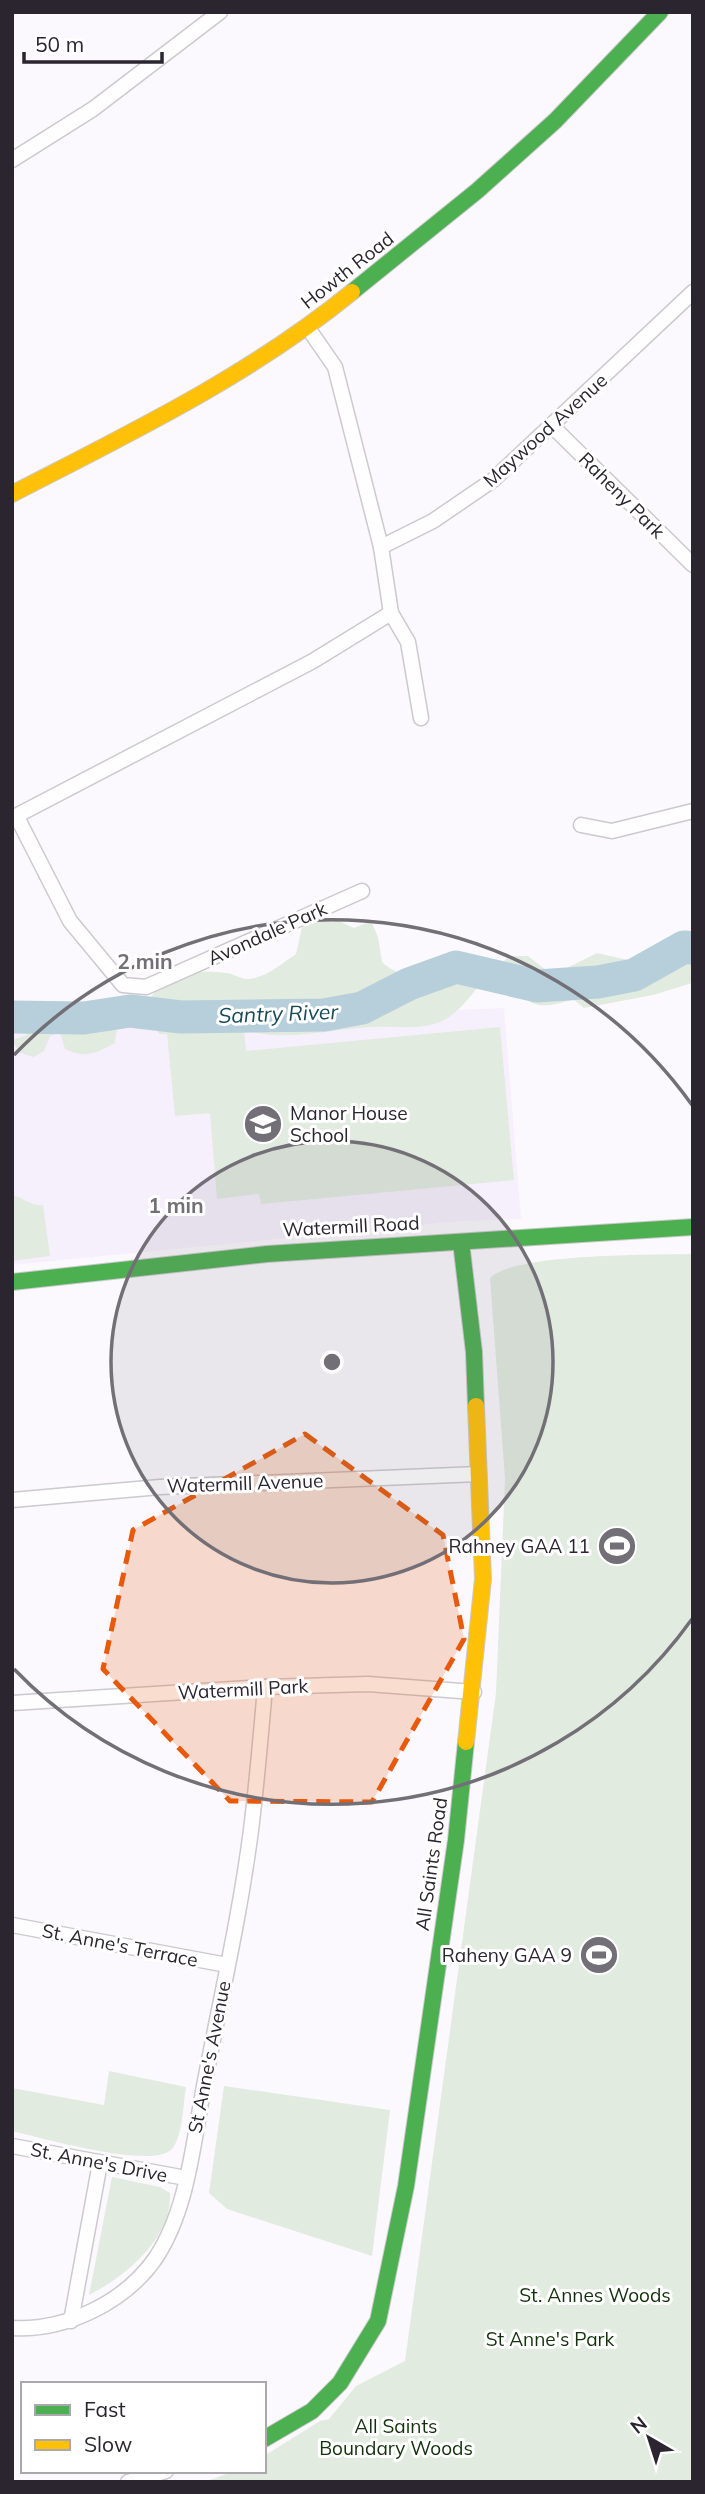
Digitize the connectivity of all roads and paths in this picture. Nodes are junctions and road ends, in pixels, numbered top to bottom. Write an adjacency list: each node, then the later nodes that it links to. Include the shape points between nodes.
1 (220, 12): 3 (street, via 93,109)
2 (660, 12): 5 (main road, Howth Road, via 526,147)
3 (12, 160)
4 (693, 292): 6 (street, Maywood Avenue)
5 (308, 328): 7 (main road, Howth Road, via 194,401); 8 (street, via 335,367)
6 (552, 426): 8 (street, Maywood Avenue, via 493,480 433,521); 9 (street, Raheny Park)
7 (12, 494)
8 (381, 547): 10 (street)
9 (693, 565)
10 (391, 613): 11 (street, via 408,642); 13 (street, Avondale Park, via 313,662)
11 (421, 718)
12 (693, 811): 14 (street, via 612,831)
13 (14, 817): 15 (street, Avondale Park, via 70,922 123,985 146,987)
14 (581, 825)
15 (362, 891)
16 (693, 1227): 17 (main road, Watermill Road)
17 (461, 1242): 18 (main road, Watermill Road, via 189,1259); 19 (main road, All Saints Road, via 474,1352)
18 (12, 1282)
19 (479, 1474): 20 (street, Watermill Avenue, via 160,1487); 22 (main road, All Saints Road, via 483,1579)
20 (12, 1500)
21 (265, 1687): 22 (street, Watermill Park, via 369,1684); 23 (street, Watermill Park); 25 (street, St Anne's Avenue, via 251,1831)
22 (474, 1692): 31 (main road, All Saints Road, via 408,2173 378,2321 340,2383 312,2411)
23 (12, 1703)
24 (12, 1925): 25 (street, St. Anne's Terrace)
25 (227, 1965): 28 (street, St Anne's Avenue)
26 (12, 2146): 27 (street, St. Anne's Drive)
27 (100, 2163): 28 (street, St. Anne's Drive); 29 (street)
28 (186, 2178): 29 (street, St Anne's Avenue, via 174,2226 153,2261 115,2297)
29 (71, 2321): 30 (street, St Anne's Avenue)
30 (12, 2328)
31 (266, 2437)
32 (159, 2473): 33 (street)
33 (128, 2482)

